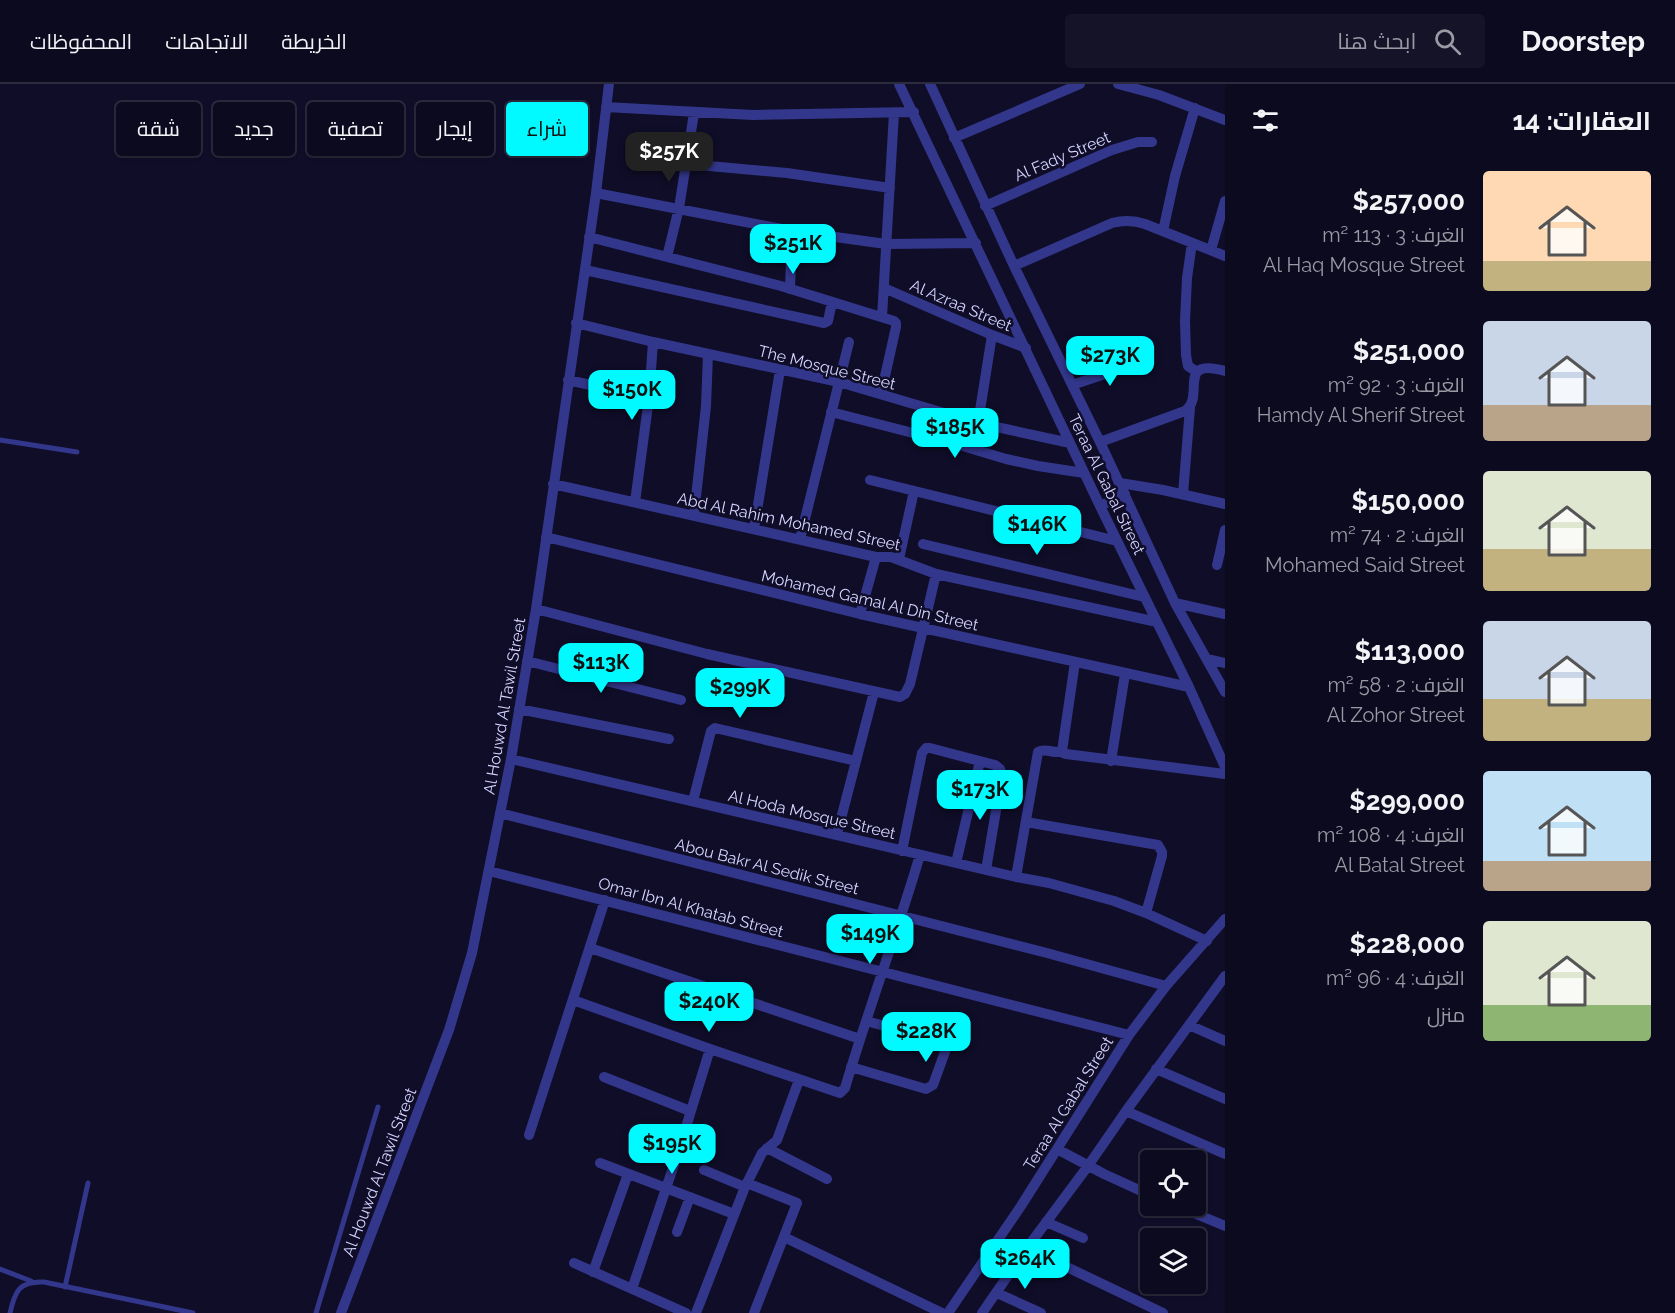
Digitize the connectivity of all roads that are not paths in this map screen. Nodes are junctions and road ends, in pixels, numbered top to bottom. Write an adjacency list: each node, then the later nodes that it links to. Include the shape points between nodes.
1 (609, 84): 6 (street, Al Houwd Al Tawil Street)
2 (899, 84): 10 (street, Teraa Al Gabal Street)
3 (930, 84): 12 (street, Teraa Al Gabal Street)
4 (1080, 84): 12 (street)
5 (1124, 85): 7 (street)
6 (606, 107): 8 (street); 16 (street, Al Houwd Al Tawil Street)
7 (1195, 108): 11 (street); 21 (street)
8 (694, 112): 9 (street); 14 (street)
9 (894, 112): 10 (street); 15 (street)
10 (914, 112): 23 (street, Teraa Al Gabal Street)
11 (1225, 120)
12 (954, 138): 18 (street, Teraa Al Gabal Street)
13 (1152, 142): 18 (street, Al Fady Street, via 1112,150)
14 (687, 164): 15 (street); 19 (street)
15 (890, 188): 25 (street)
16 (596, 193): 19 (street); 22 (street, Al Houwd Al Tawil Street)
17 (1225, 201): 26 (street)
18 (985, 206): 29 (street, Teraa Al Gabal Street)
19 (679, 208): 20 (street); 28 (street)
20 (792, 231): 25 (street); 32 (street)
21 (1163, 231): 24 (street); 29 (street, via 1123,220)
22 (590, 237): 28 (street); 30 (street, Al Houwd Al Tawil Street)
23 (976, 243): 25 (street); 39 (street, Teraa Al Gabal Street)
24 (1192, 243): 26 (street); 44 (street, via 1187,278 1186,355 1188,366)
25 (886, 244): 31 (street)
26 (1211, 250): 27 (street)
27 (1225, 256)
28 (667, 257): 32 (street)
29 (1014, 266): 47 (street, Teraa Al Gabal Street)
30 (585, 270): 33 (street, via 824,323 828,321); 35 (street, Al Houwd Al Tawil Street)
31 (884, 288): 34 (street); 36 (street, Al Azraa Street)
32 (790, 289): 33 (street)
33 (832, 302): 34 (street)
34 (882, 317): 48 (street, via 896,325)
35 (576, 323): 37 (street, The Mosque Street); 45 (street, Al Houwd Al Tawil Street)
36 (992, 335): 39 (street, Al Azraa Street); 53 (street)
37 (654, 342): 40 (street, The Mosque Street); 49 (street)
38 (849, 342): 46 (street)
39 (1026, 348): 56 (street, Teraa Al Gabal Street)
40 (708, 354): 42 (street, The Mosque Street); 69 (street)
41 (1138, 363): 47 (street)
42 (780, 370): 46 (street, The Mosque Street); 70 (street)
43 (1225, 371): 44 (street, via 1210,368)
44 (1197, 372): 50 (street)
45 (568, 380): 49 (street); 62 (street, Al Houwd Al Tawil Street)
46 (839, 382): 48 (street, The Mosque Street); 51 (street)
47 (1072, 385): 55 (street, Teraa Al Gabal Street)
48 (881, 394): 52 (street, The Mosque Street)
49 (649, 398): 66 (street)
50 (1190, 408): 55 (street); 65 (street)
51 (831, 412): 57 (street); 73 (street)
52 (961, 418): 53 (street, The Mosque Street); 57 (street)
53 (978, 423): 56 (street, The Mosque Street)
54 (0, 440): 58 (lane)
55 (1100, 442): 61 (street, Teraa Al Gabal Street)
56 (1070, 443): 59 (street, Teraa Al Gabal Street)
57 (956, 444): 59 (street, via 1038,466)
58 (77, 452)
59 (1084, 473): 68 (street, Teraa Al Gabal Street)
60 (870, 480): 63 (street)
61 (1120, 483): 64 (street, Teraa Al Gabal Street); 65 (street)
62 (553, 484): 66 (street, Abd Al Rahim Mohamed Street); 72 (street, Al Houwd Al Tawil Street)
63 (914, 491): 74 (street); 77 (street)
64 (1125, 494): 68 (street); 81 (street, Teraa Al Gabal Street)
65 (1183, 494): 67 (street)
66 (635, 502): 69 (street, Abd Al Rahim Mohamed Street)
67 (1225, 504)
68 (1100, 506): 74 (street, Teraa Al Gabal Street)
69 (694, 515): 70 (street, Abd Al Rahim Mohamed Street)
70 (754, 529): 73 (street, Abd Al Rahim Mohamed Street)
71 (1225, 530): 78 (street)
72 (546, 537): 82 (street, Al Houwd Al Tawil Street); 83 (street, Mohamed Gamal Al Din Street)
73 (800, 539): 76 (street, Abd Al Rahim Mohamed Street)
74 (1117, 541): 80 (street, Teraa Al Gabal Street)
75 (923, 544): 80 (street)
76 (876, 557): 77 (street, Abd Al Rahim Mohamed Street); 83 (street)
77 (899, 559): 79 (street, Abd Al Rahim Mohamed Street)
78 (1216, 565)
79 (936, 574): 85 (street, Abd Al Rahim Mohamed Street); 86 (street)
80 (1144, 597): 85 (street, Teraa Al Gabal Street)
81 (1175, 603): 84 (street); 87 (street, Teraa Al Gabal Street)
82 (536, 609): 88 (street, Al Houwd Al Tawil Street); 93 (street)
83 (860, 614): 86 (street, Mohamed Gamal Al Din Street)
84 (1225, 614)
85 (1156, 622): 92 (street, Teraa Al Gabal Street)
86 (923, 629): 89 (street, Mohamed Gamal Al Din Street); 93 (street, via 905,694 900,697)
87 (1207, 659): 90 (street); 94 (street, Teraa Al Gabal Street)
88 (527, 661): 95 (street); 96 (street, Al Houwd Al Tawil Street)
89 (1074, 662): 91 (street, Mohamed Gamal Al Din Street); 98 (street)
90 (1225, 663)
91 (1125, 674): 92 (street, Mohamed Gamal Al Din Street); 101 (street)
92 (1189, 687): 103 (street, Teraa Al Gabal Street)
93 (874, 692): 102 (street)
94 (1225, 692)
95 (681, 700)
96 (519, 709): 97 (street); 99 (street, Al Houwd Al Tawil Street)
97 (669, 739)
98 (1061, 752): 101 (street); 107 (street, via 1038,752)
99 (510, 759): 105 (street, Al Hoda Mosque Street); 106 (street, Al Houwd Al Tawil Street)
100 (980, 760): 109 (street, via 926,748); 111 (street); 112 (street, via 1002,772)
101 (1111, 760): 104 (street)
102 (856, 761): 105 (street, via 715,728); 108 (street)
103 (1225, 767)
104 (1225, 774)
105 (693, 801): 108 (street, Al Hoda Mosque Street)
106 (500, 813): 113 (street, Al Houwd Al Tawil Street); 117 (street, Abou Bakr Al Sedik Street)
107 (1026, 822): 114 (street); 116 (street, via 1158,845 1162,856)
108 (837, 834): 109 (street, Al Hoda Mosque Street)
109 (902, 851): 110 (street, Al Hoda Mosque Street)
110 (920, 855): 111 (street, Al Hoda Mosque Street); 117 (street)
111 (956, 863): 112 (street, Al Hoda Mosque Street)
112 (986, 870): 114 (street, Al Hoda Mosque Street)
113 (489, 871): 115 (street, Omar Ibn Al Khatab Street); 171 (street, Al Houwd Al Tawil Street, via 458,1004)
114 (1016, 877): 116 (street, Al Hoda Mosque Street, via 1082,891)
115 (605, 900): 120 (street); 121 (street, Omar Ibn Al Khatab Street)
116 (1146, 913): 119 (street, Al Hoda Mosque Street)
117 (902, 915): 121 (street); 123 (street, Abou Bakr Al Sedik Street)
118 (1225, 919): 119 (street, Teraa Al Gabal Street)
119 (1207, 941): 123 (street, Teraa Al Gabal Street)
120 (590, 948): 124 (street); 128 (street)
121 (883, 972): 125 (street); 127 (street, Omar Ibn Al Khatab Street)
122 (1225, 976): 126 (street)
123 (1166, 986): 127 (street, Teraa Al Gabal Street)
124 (573, 1000): 130 (street); 139 (street)
125 (866, 1021): 128 (street); 131 (street, via 941,1041 946,1049 933,1085 926,1089)
126 (1189, 1025): 129 (street); 132 (street)
127 (1129, 1035): 141 (street, Teraa Al Gabal Street)
128 (860, 1039): 131 (street)
129 (1225, 1041)
130 (710, 1049): 134 (street); 137 (street)
131 (851, 1067): 134 (street, via 840,1093)
132 (1156, 1069): 135 (street); 138 (street)
133 (604, 1077): 137 (street)
134 (799, 1080): 140 (street, via 777,1140)
135 (1225, 1099)
136 (378, 1107): 170 (lane)
137 (690, 1111): 150 (street)
138 (1126, 1111): 142 (street); 144 (street)
139 (530, 1135)
140 (767, 1148): 147 (street); 149 (street)
141 (1057, 1149): 144 (street); 176 (street, Teraa Al Gabal Street)
142 (1225, 1154)
143 (600, 1163): 146 (street)
144 (1088, 1166): 151 (street); 155 (street)
145 (704, 1170): 149 (street)
146 (628, 1174): 150 (street); 163 (street)
147 (827, 1179)
148 (88, 1183): 165 (lane)
149 (746, 1185): 153 (street); 158 (street, via 796,1202)
150 (666, 1188): 152 (street); 166 (street)
151 (1140, 1190)
152 (690, 1197): 153 (street); 157 (street)
153 (734, 1214): 173 (street)
154 (1201, 1216): 156 (street)
155 (1046, 1222): 159 (street); 160 (street)
156 (1225, 1226)
157 (677, 1232)
158 (784, 1237): 174 (street); 175 (street)
159 (1083, 1238)
160 (1026, 1248): 167 (street); 179 (street)
161 (574, 1263): 163 (street)
162 (0, 1269): 164 (lane)
163 (593, 1272): 166 (street)
164 (31, 1281): 165 (lane); 168 (lane, via 20,1287)
165 (66, 1287): 169 (lane)
166 (632, 1289): 172 (street)
167 (997, 1293): 177 (street); 178 (street)
168 (10, 1313)
169 (190, 1313)
170 (316, 1313)
171 (341, 1313)
172 (686, 1313)
173 (696, 1313)
174 (754, 1313)
175 (942, 1313)
176 (948, 1313)
177 (982, 1313)
178 (1041, 1313)
179 (1163, 1313)

